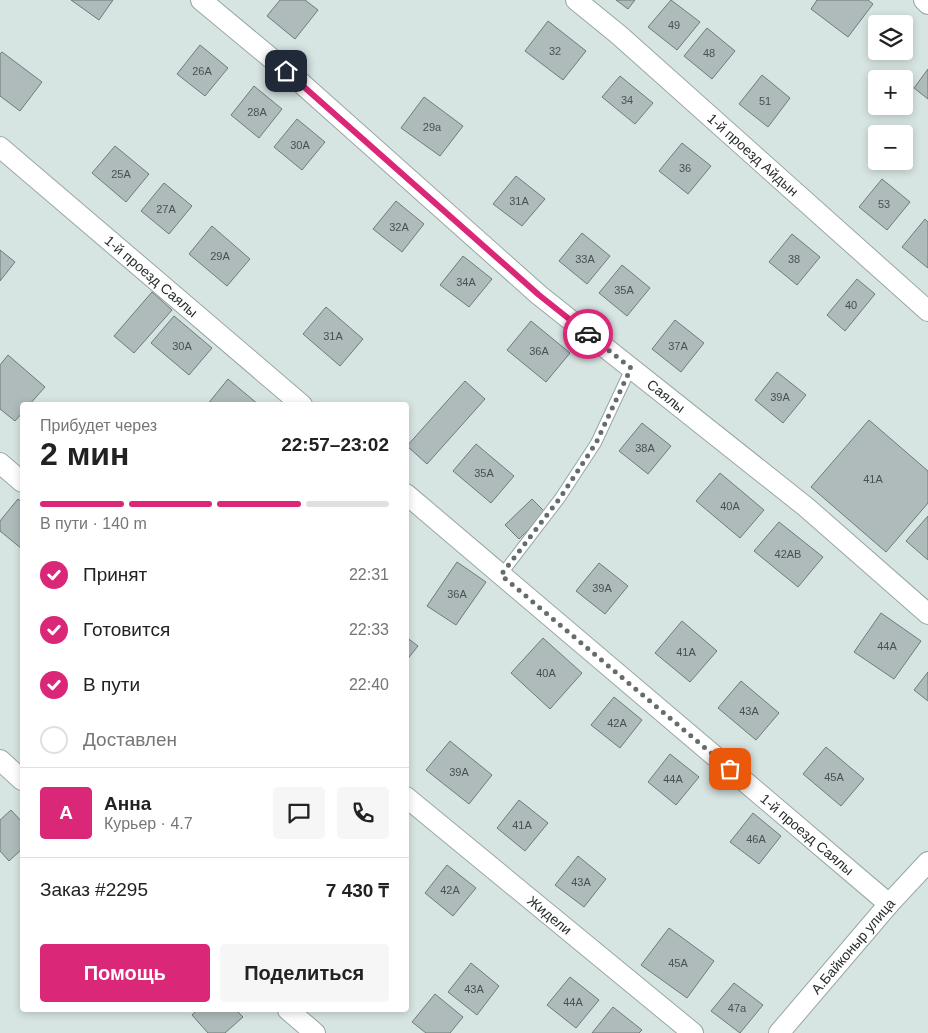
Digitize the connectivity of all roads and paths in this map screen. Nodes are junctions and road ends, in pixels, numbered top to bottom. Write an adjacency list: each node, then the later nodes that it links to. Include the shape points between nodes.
1 (201, 0): 7 (street, Саялы, via 301,83 539,295)
2 (576, 0): 6 (street, 1-й проезд Айдын)
3 (924, 0): 4 (street)
4 (928, 4)
5 (0, 147): 8 (street, 1-й проезд Саялы)
6 (928, 311)
7 (631, 368): 12 (lane, via 596,443 560,498); 13 (street, Саялы, via 806,507)
8 (298, 402)
9 (0, 463): 10 (street)
10 (20, 480)
11 (409, 497): 12 (street, 1-й проезд Саялы)
12 (501, 575): 18 (street, 1-й проезд Саялы)
13 (928, 614)
14 (0, 760): 15 (street)
15 (20, 778)
16 (409, 799): 21 (street, Жидели)
17 (928, 862): 18 (street, А.Байконыр улица)
18 (889, 904): 22 (street, А.Байконыр улица)
19 (290, 1012): 20 (street)
20 (315, 1033)
21 (693, 1033)
22 (779, 1033)

